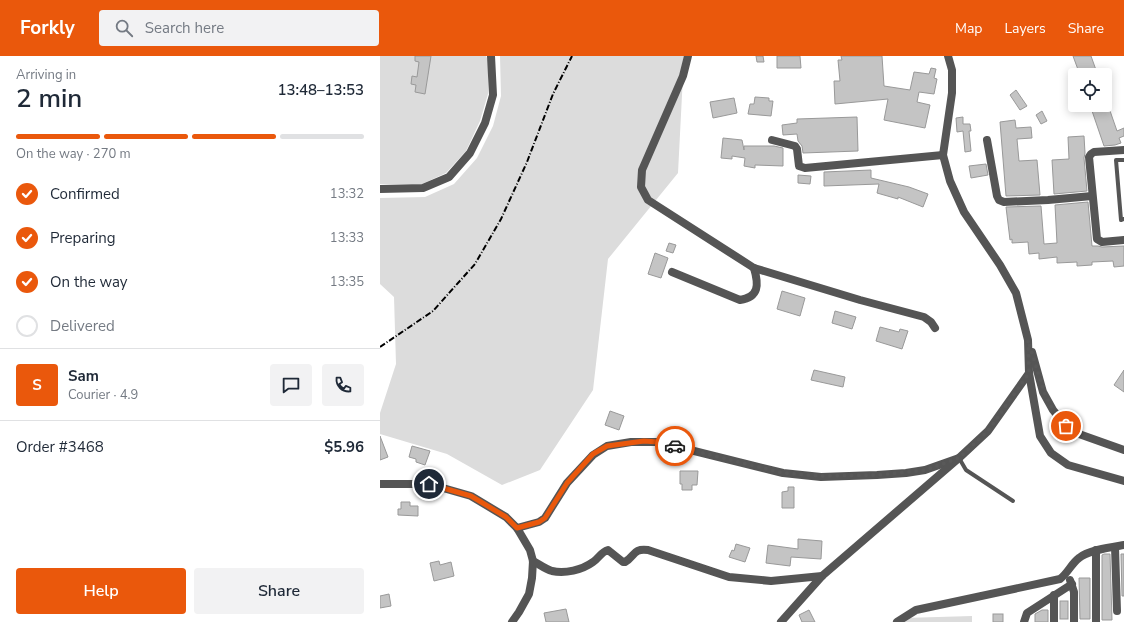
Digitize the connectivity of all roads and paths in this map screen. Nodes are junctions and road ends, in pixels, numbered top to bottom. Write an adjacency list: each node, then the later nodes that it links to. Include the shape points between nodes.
1 (491, 56): 9 (street, via 493,95 470,153 449,177 423,188)
2 (688, 56): 13 (street, via 683,76 642,170 641,186 648,200)
3 (948, 56): 7 (street, via 952,70 952,93)
4 (772, 140): 7 (street, via 795,146 799,166 805,168)
5 (987, 140): 10 (street, via 999,200 1004,202)
6 (1124, 150): 10 (street, via 1091,154)
7 (944, 155): 16 (street, via 950,181 964,212 1016,292)
8 (1124, 160): 11 (lane, via 1116,160 1121,220)
9 (380, 189)
10 (1092, 196): 12 (street, via 1097,239 1102,242)
11 (1124, 219)
12 (1124, 240)
13 (754, 268): 14 (street, via 757,279 756,291 749,299 740,300); 15 (street, via 924,317)
14 (672, 272)
15 (935, 328)
16 (1028, 340): 17 (street); 18 (street, via 1044,392 1053,410 1066,426 1079,434)
17 (1029, 373): 19 (street, via 988,431); 20 (street, via 1040,436 1051,453 1068,465)
18 (1124, 450)
19 (959, 458): 22 (lane, via 966,470); 23 (street, via 925,470 906,473 821,476 783,473 658,442 631,442 607,446 593,454 567,483 545,518); 28 (street)
20 (1124, 481)
21 (380, 484): 23 (street, via 429,484 471,496 506,517)
22 (1013, 501)
23 (517, 528): 26 (street, via 530,550)
24 (1120, 546): 25 (street); 31 (street)
25 (1096, 550): 27 (street, via 1079,557); 38 (street)
26 (533, 561): 28 (street, via 551,570 564,572 593,562 604,551 612,552 625,562 636,552 648,550 730,577 771,581); 32 (street, via 529,594)
27 (1066, 574): 29 (street); 34 (street, via 1060,579 916,610)
28 (822, 576): 33 (street)
29 (1072, 584): 30 (street); 37 (street)
30 (1054, 596): 35 (street, via 1027,613); 36 (street)
31 (1117, 611)
32 (512, 622)
33 (781, 622)
34 (896, 622)
35 (1024, 622)
36 (1054, 622)
37 (1074, 622)
38 (1096, 622)

